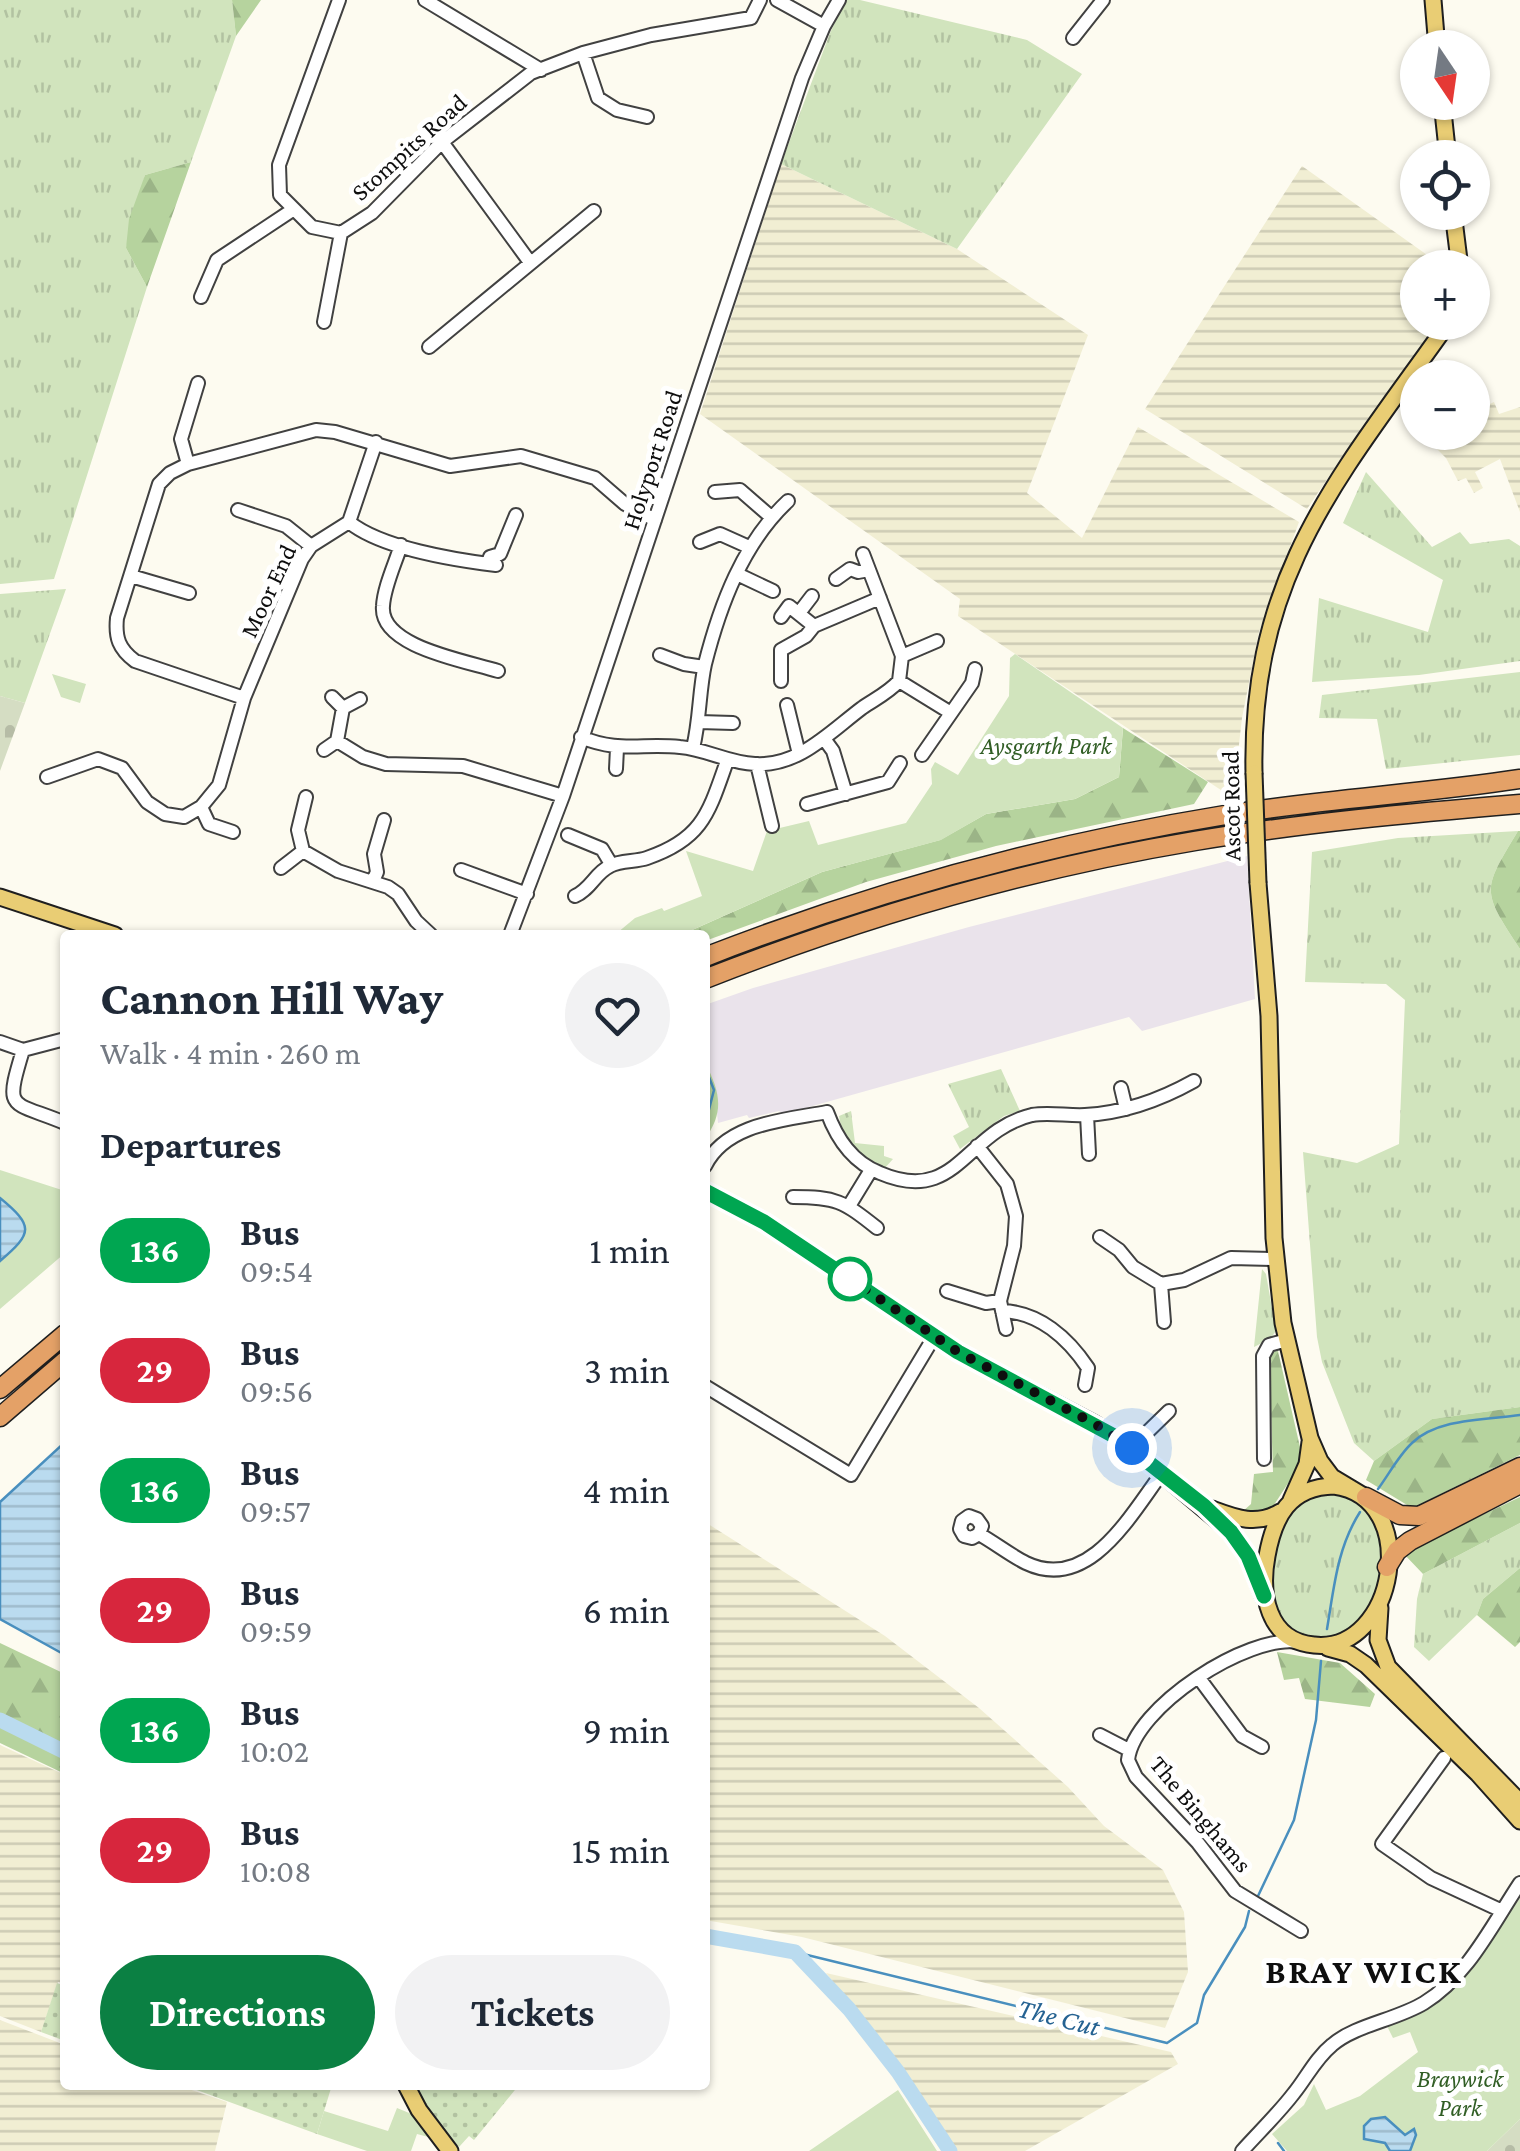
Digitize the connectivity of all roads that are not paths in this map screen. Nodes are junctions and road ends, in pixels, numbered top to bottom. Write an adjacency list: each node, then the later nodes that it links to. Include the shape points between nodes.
1 (339, 0): 15 (street, via 279,165 280,195)
2 (425, 0): 12 (street)
3 (760, 0): 11 (street, Stompits Road, via 751,18)
4 (777, 0): 8 (street)
5 (839, 0): 8 (street, Holyport Road)
6 (1103, 0): 10 (street)
7 (1433, 0): 9 (main road)
8 (824, 26): 31 (street, Holyport Road)
9 (1435, 30)
10 (1073, 38)
11 (584, 53): 12 (street, Stompits Road); 13 (street, via 598,98)
12 (541, 70): 14 (street, Stompits Road)
13 (646, 118)
14 (442, 142): 17 (street, Stompits Road, via 372,213); 18 (street)
15 (294, 209): 17 (street, Stompits Road, via 312,228); 19 (street, via 217,260)
16 (594, 211): 18 (street)
17 (341, 233): 20 (street)
18 (529, 261): 22 (street)
19 (201, 297)
20 (324, 322)
21 (1436, 340): 119 (main road, Ascot Road, bridge, via 1316,514 1294,555 1262,662 1254,773)
22 (429, 347)
23 (198, 383): 25 (street, via 181,439)
24 (376, 442): 25 (street, via 316,430); 31 (street, via 450,466 521,456 595,478); 32 (street)
25 (188, 464): 40 (street, via 159,484)
26 (715, 492): 30 (street, via 740,490)
27 (788, 501): 30 (street)
28 (516, 515): 35 (street, via 492,564)
29 (244, 516): 34 (street, via 286,526)
30 (771, 517): 36 (street)
31 (655, 520): 65 (street, Holyport Road)
32 (349, 522): 34 (street, Moor End); 35 (street)
33 (700, 542): 36 (street, via 720,534)
34 (311, 546): 58 (street, Moor End)
35 (401, 546): 54 (street, via 382,608 387,628 404,641)
36 (749, 547): 39 (street)
37 (864, 554): 38 (street)
38 (869, 570): 41 (street, via 850,569); 45 (street)
39 (737, 574): 42 (street); 52 (street)
40 (132, 576): 43 (street); 58 (street, via 115,636 124,652)
41 (836, 579)
42 (774, 591)
43 (189, 593)
44 (812, 596): 46 (street)
45 (880, 598): 48 (street); 51 (street)
46 (799, 613): 47 (street, via 788,606); 48 (street)
47 (780, 617)
48 (814, 626): 56 (street, via 780,650)
49 (936, 641): 51 (street)
50 (660, 656): 52 (street)
51 (902, 656): 55 (street)
52 (704, 666): 63 (street)
53 (975, 669): 62 (street)
54 (498, 671)
55 (900, 681): 62 (street); 66 (street)
56 (782, 682)
57 (332, 697): 61 (street)
58 (244, 698): 84 (street, Moor End, via 220,785)
59 (360, 699): 61 (street)
60 (788, 705): 71 (street)
61 (343, 708): 67 (street)
62 (950, 712): 72 (street)
63 (700, 722): 64 (street); 69 (street)
64 (733, 723)
65 (581, 737): 68 (street); 80 (street, Holyport Road)
66 (825, 740): 71 (street); 79 (street)
67 (337, 741): 70 (street); 80 (street, via 386,764 463,766)
68 (617, 748): 69 (street); 76 (street)
69 (693, 748): 73 (street)
70 (324, 750)
71 (799, 754): 75 (street)
72 (922, 754)
73 (727, 761): 75 (street); 90 (street, via 706,819 679,844)
74 (900, 763): 79 (street, via 888,782)
75 (757, 764): 86 (street)
76 (616, 769)
77 (47, 776): 84 (street, via 98,759 125,764 148,802 164,814 184,816)
78 (1520, 779): 100 (highway, via 1229,814 1114,835 876,896)
79 (846, 794): 83 (street)
80 (563, 796): 94 (street, Holyport Road)
81 (306, 797): 89 (street, via 298,830)
82 (1520, 801): 101 (highway, via 1236,834 1050,870 856,924)
83 (807, 804)
84 (202, 807): 87 (street, via 210,824)
85 (384, 820): 93 (street)
86 (772, 826)
87 (234, 832)
88 (568, 834): 90 (street, via 602,849)
89 (303, 852): 91 (street); 93 (street)
90 (611, 864): 95 (street)
91 (282, 868)
92 (463, 875): 94 (street)
93 (374, 881): 98 (street, via 398,894)
94 (527, 894): 99 (street, Holyport Road)
95 (576, 896)
96 (0, 897): 97 (main road)
97 (101, 930)
98 (425, 930)
99 (512, 930)
100 (710, 954)
101 (710, 977)
102 (60, 1040): 104 (street)
103 (0, 1042): 104 (street)
104 (23, 1050): 109 (street, via 11,1098)
105 (1120, 1088): 107 (street)
106 (1189, 1088): 107 (street)
107 (1126, 1109): 108 (street)
108 (1086, 1115): 110 (street, via 1035,1114 1000,1126); 111 (street)
109 (60, 1122)
110 (977, 1146): 113 (street, via 947,1173 922,1183); 122 (street, via 1006,1184 1016,1216)
111 (1089, 1154)
112 (710, 1156): 113 (street, via 739,1133 827,1112 836,1138)
113 (871, 1170): 116 (street)
114 (710, 1194): 125 (main road, via 764,1222)
115 (792, 1198): 116 (street, via 827,1197)
116 (849, 1206): 117 (street)
117 (877, 1228)
118 (1100, 1238): 120 (street, via 1120,1246 1133,1266)
119 (1276, 1259): 120 (street, via 1230,1258); 127 (main road, Ascot Road)
120 (1161, 1284): 123 (street)
121 (947, 1291): 122 (street)
122 (1001, 1306): 124 (street); 129 (street, via 1066,1335 1088,1368)
123 (1164, 1322)
124 (1006, 1329)
125 (934, 1337): 131 (street, via 851,1475); 135 (main road)
126 (60, 1338): 130 (highway)
127 (1287, 1340): 134 (main road, Ascot Road); 136 (street, via 1269,1345 1264,1356)
128 (60, 1364): 133 (highway)
129 (1085, 1385)
130 (0, 1388)
131 (710, 1389)
132 (1170, 1411): 135 (street)
133 (0, 1417)
134 (1310, 1438): 140 (main road, Ascot Road, via 1328,1473); 142 (main road, Ascot Road, via 1307,1464)
135 (1132, 1448): 138 (main road)
136 (1264, 1459)
137 (1520, 1467): 140 (highway, via 1419,1516)
138 (1162, 1473): 141 (main road); 143 (street, via 1117,1533 1077,1564 1029,1564)
139 (1520, 1484): 144 (highway, via 1410,1540)
140 (1364, 1496): 142 (main road, via 1325,1486); 144 (main road, via 1387,1532)
141 (1204, 1506): 142 (main road, via 1250,1521); 145 (main road, via 1242,1547)
142 (1286, 1506): 145 (main road, via 1268,1552)
143 (979, 1534)
144 (1387, 1567): 146 (main road)
145 (1264, 1596): 147 (main road)
146 (1382, 1599): 149 (main road, via 1354,1636); 155 (main road, via 1378,1640 1388,1667)
147 (1269, 1614): 148 (street); 149 (main road, via 1286,1634)
148 (1268, 1642): 149 (street); 150 (street, The Binghams)
149 (1309, 1644): 156 (main road, via 1366,1665)
150 (1199, 1678): 152 (street); 153 (street, The Binghams, via 1158,1707)
151 (1100, 1735): 153 (street, The Binghams)
152 (1252, 1748)
153 (1130, 1750): 159 (street, The Binghams, via 1136,1777 1235,1891)
154 (1444, 1758): 158 (street, via 1382,1844 1431,1878)
155 (1520, 1802)
156 (1520, 1820)
157 (1520, 1883): 158 (street)
158 (1500, 1910): 162 (street, via 1476,1953 1446,1985 1425,2002 1334,2043)
159 (1301, 1931)
160 (409, 2090): 161 (main road)
161 (450, 2151)
162 (1242, 2151)

